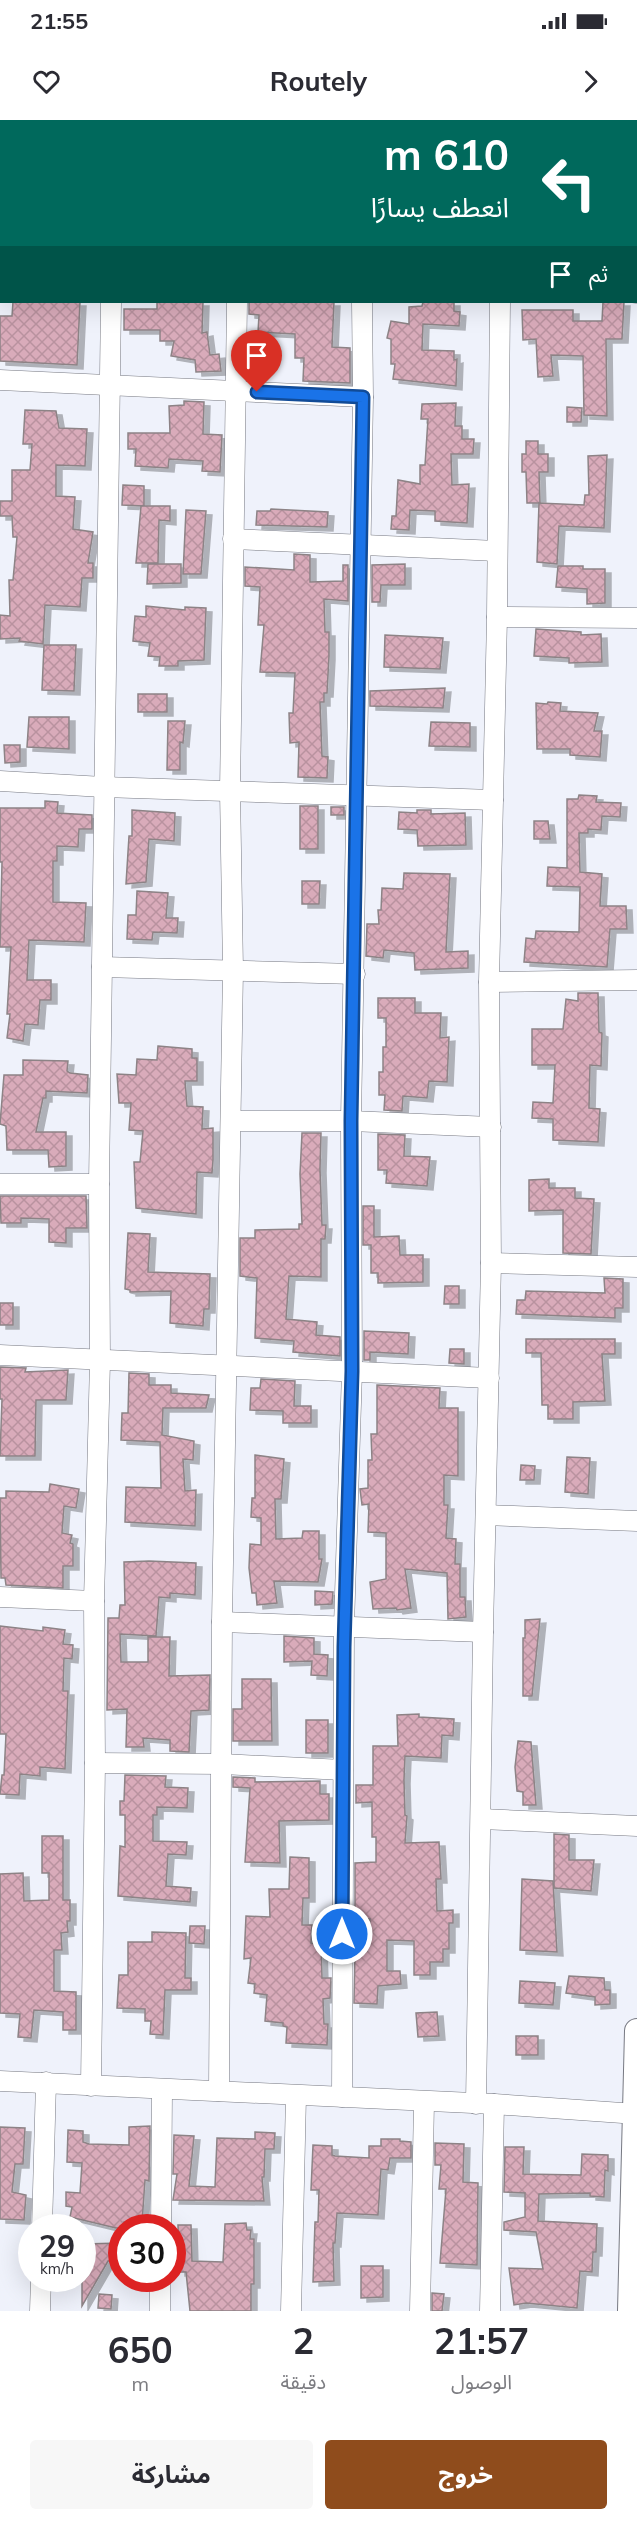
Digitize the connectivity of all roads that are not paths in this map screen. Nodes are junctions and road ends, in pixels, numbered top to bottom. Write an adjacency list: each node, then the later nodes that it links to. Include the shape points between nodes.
1 (111, 303): 6 (street)
2 (237, 303): 7 (street)
3 (362, 303): 8 (street)
4 (501, 303): 11 (street)
5 (0, 380): 6 (street)
6 (111, 384): 7 (street); 15 (street)
7 (235, 391): 8 (street); 9 (street)
8 (363, 397): 10 (street)
9 (233, 539): 10 (street); 16 (street)
10 (360, 545): 11 (street); 17 (street)
11 (497, 551): 12 (street)
12 (497, 617): 13 (street); 18 (street)
13 (637, 618)
14 (0, 781): 15 (street)
15 (103, 787): 16 (street); 19 (street)
16 (230, 791): 17 (street); 20 (street)
17 (357, 795): 18 (street); 21 (street)
18 (493, 800): 23 (street)
19 (102, 967): 20 (street); 28 (street)
20 (233, 970): 21 (street); 24 (street)
21 (355, 974): 25 (street)
22 (637, 980): 23 (street)
23 (489, 982): 26 (street)
24 (231, 1121): 25 (street); 33 (street)
25 (351, 1121): 26 (street); 34 (street)
26 (491, 1127): 29 (street)
27 (0, 1184): 28 (street)
28 (99, 1184): 32 (street)
29 (491, 1263): 30 (street); 35 (street)
30 (637, 1267)
31 (0, 1355): 32 (street)
32 (99, 1361): 33 (street); 39 (street)
33 (227, 1366): 34 (street); 40 (street)
34 (352, 1371): 35 (street); 41 (street)
35 (489, 1378): 36 (street)
36 (486, 1515): 37 (street); 42 (street)
37 (637, 1521)
38 (0, 1597): 39 (street)
39 (94, 1601): 43 (street)
40 (222, 1622): 41 (street); 44 (street)
41 (344, 1626): 42 (street); 45 (street)
42 (483, 1632): 46 (street)
43 (95, 1762): 44 (street); 51 (street)
44 (222, 1764): 45 (street); 53 (street)
45 (343, 1770): 55 (street)
46 (481, 1819): 47 (street); 57 (street)
47 (637, 1826)
48 (637, 2031): 58 (street)
49 (0, 2081): 50 (street)
50 (46, 2082): 51 (street); 59 (street)
51 (91, 2086): 52 (street)
52 (162, 2090): 53 (street); 60 (street)
53 (219, 2091): 54 (street)
54 (296, 2096): 55 (street); 65 (street)
55 (342, 2097): 56 (street)
56 (424, 2102): 57 (street); 66 (street)
57 (485, 2104): 58 (street); 67 (street)
58 (636, 2114): 68 (street)
59 (42, 2214)
60 (161, 2214)
61 (41, 2292): 63 (street)
62 (160, 2292): 64 (street)
63 (40, 2311)
64 (160, 2311)
65 (291, 2311)
66 (420, 2311)
67 (490, 2311)
68 (630, 2311)

